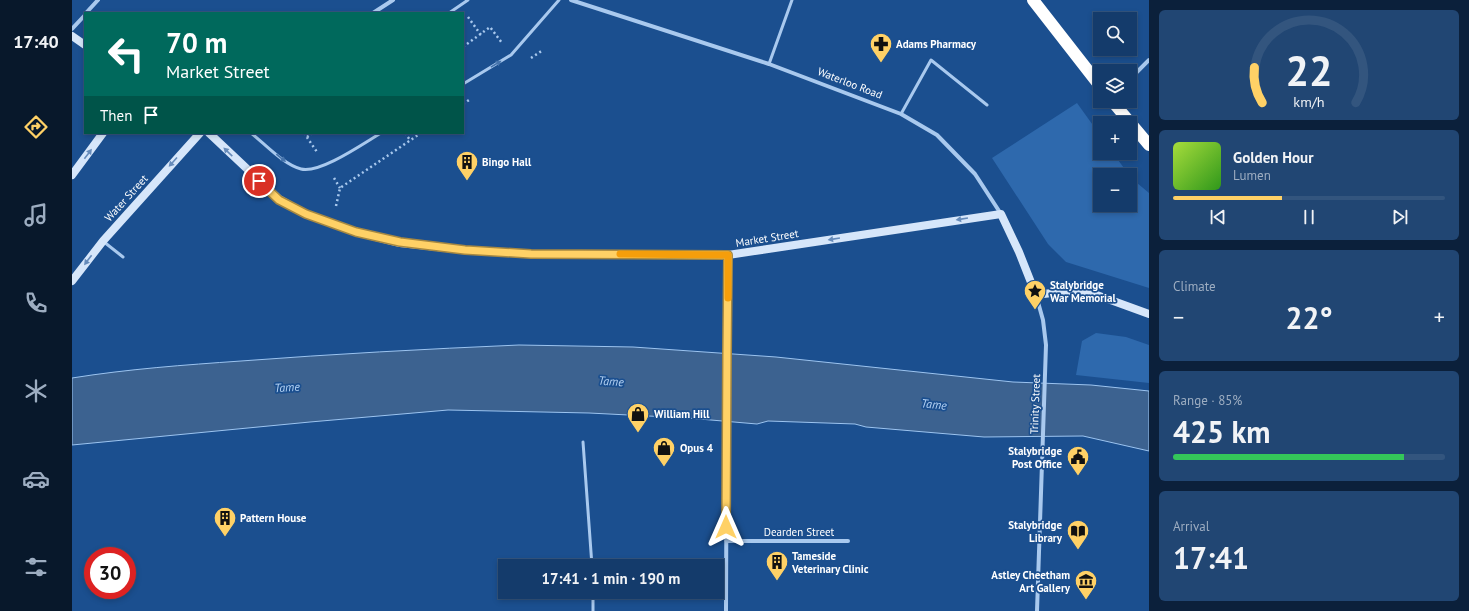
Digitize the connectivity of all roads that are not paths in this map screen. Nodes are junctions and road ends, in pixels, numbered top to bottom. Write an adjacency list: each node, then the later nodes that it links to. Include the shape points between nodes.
1 (98, 0): 8 (street)
2 (393, 0): 9 (street)
3 (468, 0): 10 (lane)
4 (559, 0): 19 (lane, one-way to 4, via 511,55)
5 (572, 0): 16 (street, Waterloo Road)
6 (792, 0): 16 (lane)
7 (1033, 0): 18 (highway)
8 (88, 12)
9 (375, 12)
10 (450, 12)
11 (84, 16): 12 (street)
12 (72, 29)
13 (72, 36): 14 (main road)
14 (84, 44)
15 (1149, 60): 17 (street)
16 (769, 64): 22 (street, Waterloo Road)
17 (1137, 73)
18 (1093, 77)
19 (464, 83)
20 (987, 105): 22 (lane, via 931,60)
21 (1118, 108): 28 (highway)
22 (900, 114): 30 (street, Waterloo Road, via 937,134 974,174)
23 (102, 134): 29 (main road, one-way to 23)
24 (199, 134): 31 (main road, Water Street, one-way to 31)
25 (210, 134): 32 (main road, Market Street, one-way to 25, via 531,254 465,250 400,242 356,232 306,214 279,200)
26 (252, 134): 27 (lane, one-way to 27, via 286,162 301,169 314,169 326,164)
27 (379, 134)
28 (1149, 145)
29 (72, 174)
30 (1001, 214): 32 (main road, Market Street, one-way to 32); 35 (main road, Waterloo Road, via 1020,252)
31 (103, 240): 33 (lane); 34 (main road, Water Street, one-way to 34)
32 (728, 255): 38 (street)
33 (123, 257)
34 (72, 281)
35 (1036, 295): 36 (main road, via 1067,291 1094,294); 44 (street, Trinity Street, via 1046,345)
36 (1149, 314)
37 (583, 442): 40 (lane)
38 (726, 541): 39 (street, Dearden Street); 43 (street)
39 (848, 541)
40 (591, 559)
41 (593, 599): 42 (lane)
42 (593, 611)
43 (726, 611)
44 (1037, 611)

